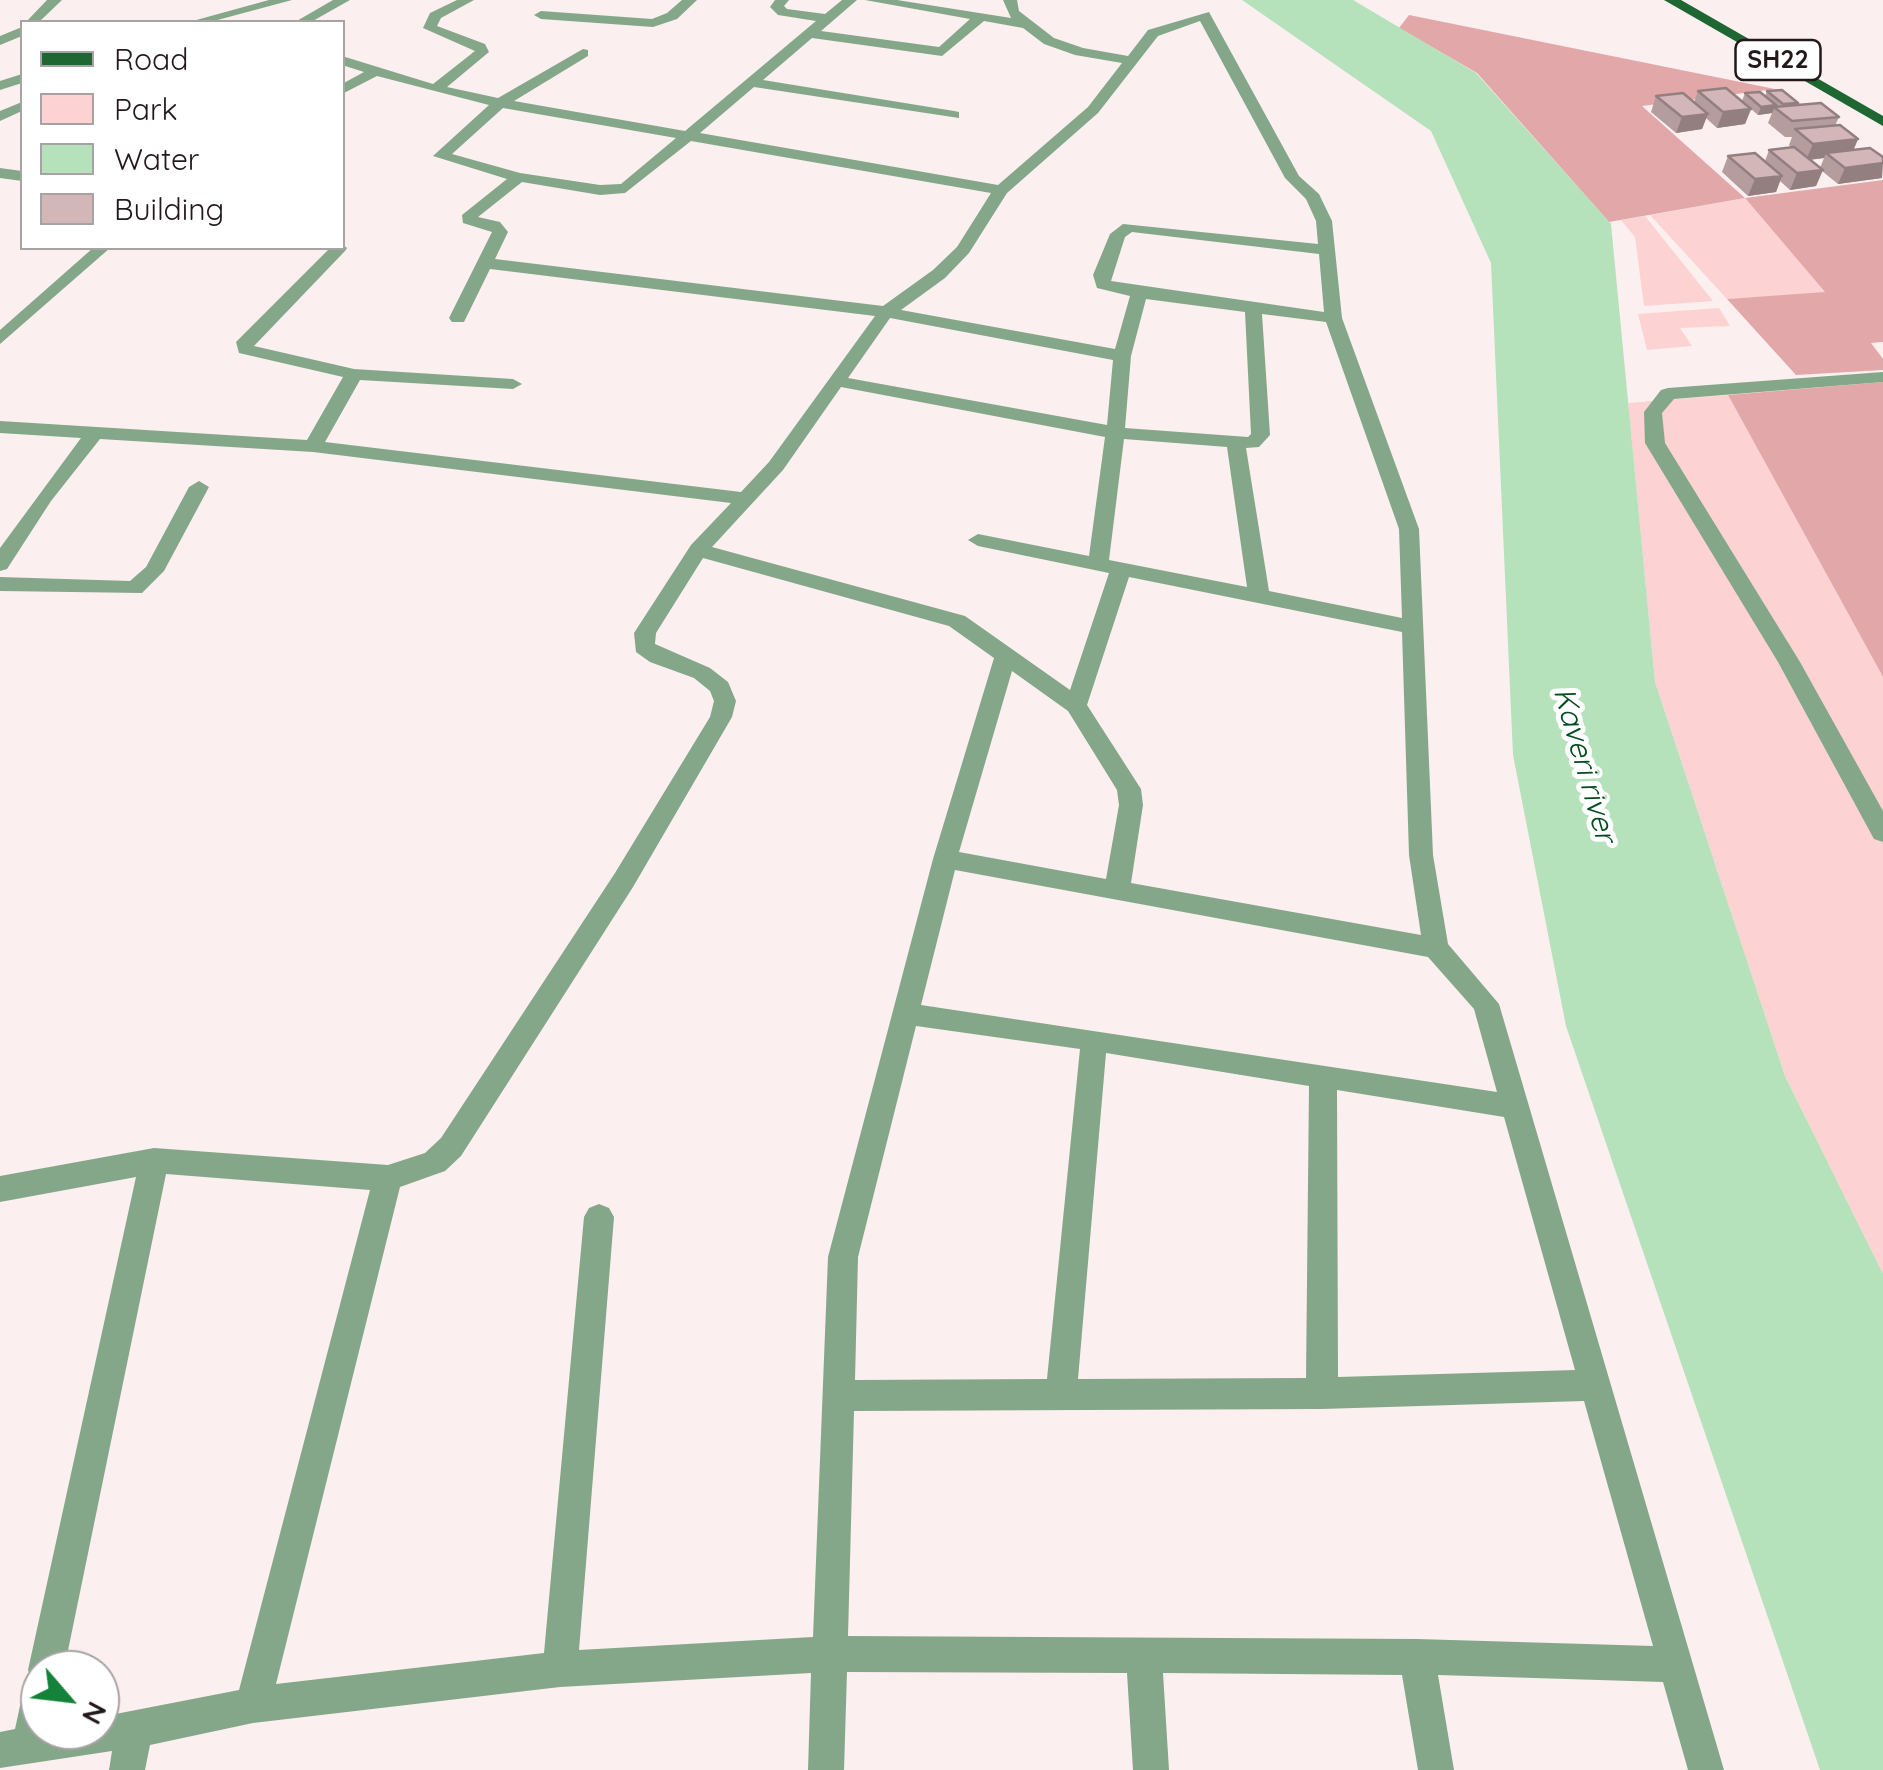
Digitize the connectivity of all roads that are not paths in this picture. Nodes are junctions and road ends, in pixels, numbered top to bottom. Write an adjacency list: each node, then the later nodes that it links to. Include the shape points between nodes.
1 (56, 0): 16 (street)
2 (285, 0): 17 (street)
3 (343, 0): 18 (street)
4 (467, 0): 27 (street, via 435,16 430,28 482,52)
5 (690, 0): 12 (street, via 653,23)
6 (782, 0): 15 (street, via 777,7 783,12)
7 (850, 0): 15 (street)
8 (872, 0): 14 (street)
9 (1010, 0): 19 (street)
10 (1183, 0): 13 (street)
11 (1671, 0): 30 (main road, SH22)
12 (542, 15)
13 (1204, 15): 22 (street, via 1160,28); 36 (street, via 1292,178 1312,197 1324,222)
14 (981, 17): 19 (street); 20 (street, via 942,52)
15 (828, 19): 20 (street)
16 (34, 20)
17 (204, 20)
18 (306, 20)
19 (1026, 24): 22 (street, via 1064,48)
20 (811, 34): 25 (street)
21 (583, 53): 28 (street)
22 (1128, 60): 33 (street, via 1094,110)
23 (345, 61): 24 (street)
24 (376, 71): 26 (street); 27 (street)
25 (753, 83): 29 (street); 31 (street)
26 (345, 88)
27 (435, 88): 28 (street)
28 (500, 103): 31 (street); 32 (street, via 437,162)
29 (954, 114)
30 (1883, 122)
31 (692, 135): 32 (street, via 636,183 614,191); 33 (street)
32 (520, 176): 37 (street, via 470,215 499,228)
33 (1001, 190): 40 (street, via 964,250)
34 (100, 250): 43 (street)
35 (337, 250): 45 (street, via 244,349)
36 (1326, 250): 38 (street, via 1129,227 1118,234 1101,275 1103,284); 42 (street)
37 (485, 263): 40 (street); 41 (street)
38 (1139, 294): 39 (street); 44 (street)
39 (1253, 306): 42 (street); 52 (street, via 1261,435)
40 (886, 312): 44 (street); 47 (street)
41 (458, 318)
42 (1333, 318): 63 (street, via 1409,529)
43 (0, 339)
44 (1122, 356): 51 (street)
45 (354, 374): 48 (street); 53 (street)
46 (1883, 376): 66 (street, via 1668,394 1653,412 1656,443)
47 (836, 381): 51 (street); 55 (street, via 776,466)
48 (513, 384)
49 (0, 427): 50 (street)
50 (95, 432): 53 (street); 58 (street)
51 (1116, 433): 52 (street); 59 (street)
52 (1236, 445): 62 (street)
53 (313, 446): 55 (street)
54 (199, 487): 61 (street, via 154,572 135,588)
55 (743, 498): 57 (street)
56 (978, 540): 59 (street)
57 (698, 550): 64 (street, via 924,609 957,621); 75 (street, via 645,633 644,646 720,687 721,717 451,1146 435,1162)
58 (0, 564)
59 (1098, 564): 60 (street)
60 (1121, 569): 62 (street); 65 (street)
61 (0, 584)
62 (1259, 596): 63 (street)
63 (1412, 627): 69 (street, via 1421,856)
64 (1006, 655): 65 (street); 67 (street)
65 (1076, 705): 68 (street, via 1129,789)
66 (1883, 833)
67 (946, 860): 68 (street); 70 (street)
68 (1116, 890): 69 (street)
69 (1436, 948): 73 (street, via 1486,1004)
70 (906, 1014): 71 (street); 81 (street, via 842,1258)
71 (1094, 1040): 72 (street); 80 (street)
72 (1323, 1077): 73 (street); 79 (street)
73 (1518, 1107): 78 (street)
74 (154, 1161): 75 (street); 76 (street); 82 (street)
75 (388, 1178): 88 (street)
76 (0, 1189)
77 (599, 1217): 87 (street)
78 (1596, 1385): 79 (street); 86 (street)
79 (1322, 1392): 80 (street)
80 (1061, 1394): 81 (street)
81 (838, 1396): 83 (street)
82 (50, 1650)
83 (830, 1654): 84 (street); 87 (street); 92 (street)
84 (1144, 1656): 85 (street); 93 (street)
85 (1416, 1657): 86 (street); 94 (street)
86 (1679, 1665): 95 (street)
87 (560, 1669): 88 (street)
88 (252, 1705): 89 (street)
89 (134, 1730): 90 (street); 91 (street)
90 (15, 1748)
91 (128, 1770)
92 (826, 1770)
93 (1151, 1770)
94 (1436, 1770)
95 (1706, 1770)

